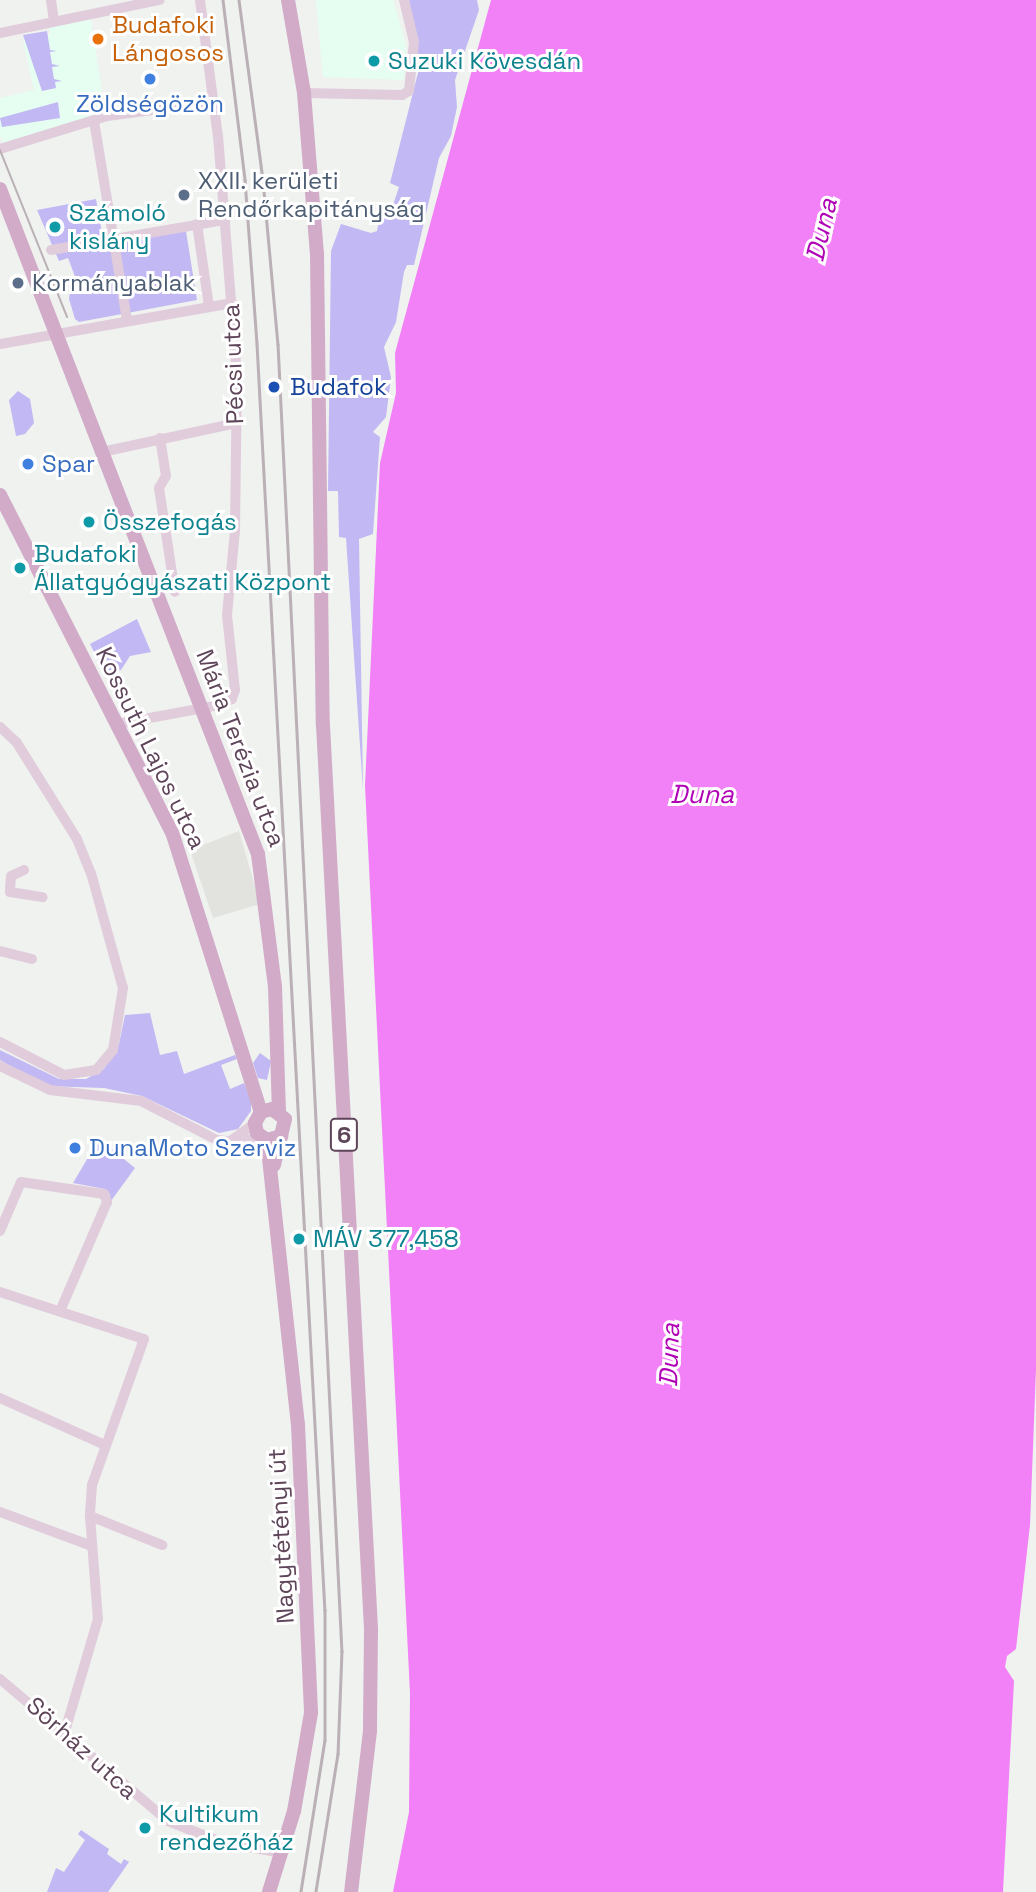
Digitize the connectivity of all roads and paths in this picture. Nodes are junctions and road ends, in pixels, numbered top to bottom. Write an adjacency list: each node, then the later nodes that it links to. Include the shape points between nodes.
1 (51, 0): 6 (street)
2 (160, 0): 6 (street)
3 (200, 0): 9 (street, Pécsi utca)
4 (288, 0): 8 (main road, 6)
5 (404, 0): 8 (street, via 415,62 412,85 401,95)
6 (54, 21): 7 (street)
7 (0, 33)
8 (304, 93): 51 (main road, 6, via 320,344 318,602 323,725 371,1630 370,1731)
9 (214, 102): 10 (street); 13 (street, Pécsi utca)
10 (94, 121): 11 (street); 15 (street)
11 (0, 149)
12 (0, 189): 20 (main road, Mária Terézia utca)
13 (225, 220): 14 (street); 17 (street, Pécsi utca)
14 (197, 224): 15 (street); 18 (street)
15 (113, 239): 16 (street); 19 (street)
16 (51, 250)
17 (232, 303): 18 (street); 22 (street, Pécsi utca)
18 (209, 306): 19 (street)
19 (127, 321): 20 (street)
20 (55, 334): 21 (street); 24 (main road, Mária Terézia utca)
21 (0, 344)
22 (236, 423): 23 (street); 27 (street, Pécsi utca, via 235,531 227,615 235,690 227,702)
23 (160, 438): 24 (street); 26 (street, via 166,476 159,488)
24 (102, 452): 27 (main road, Mária Terézia utca)
25 (0, 495): 28 (main road, Kossuth Lajos utca)
26 (174, 592)
27 (204, 708): 28 (street, Pécsi utca); 37 (main road, Mária Terézia utca, via 263,874 279,1074)
28 (117, 724): 37 (main road, Kossuth Lajos utca, via 183,859)
29 (0, 727): 35 (street, via 16,743 76,839 123,988 117,1037 108,1060 96,1070 64,1075)
30 (24, 870): 31 (street)
31 (4, 884): 32 (street, via 22,897)
32 (43, 897)
33 (0, 951): 34 (street)
34 (32, 959)
35 (0, 1042)
36 (0, 1066): 37 (street, via 50,1090 141,1101 208,1137 229,1142)
37 (267, 1124): 49 (main road, Nagytétényi út, via 298,1425 311,1680 305,1766)
38 (0, 1231): 40 (street, via 21,1182 99,1190 107,1202)
39 (0, 1293): 40 (street)
40 (60, 1311): 42 (street, via 144,1339)
41 (0, 1398): 42 (street)
42 (105, 1445): 44 (street, via 92,1485)
43 (0, 1511): 46 (street)
44 (90, 1516): 45 (street); 46 (street)
45 (162, 1545)
46 (92, 1546): 48 (street, via 98,1619)
47 (0, 1679): 48 (street, Sörház utca)
48 (65, 1731): 49 (street, Sörház utca, via 169,1821 221,1842)
49 (282, 1853): 50 (main road, Nagytétényi út)
50 (269, 1892)
51 (351, 1892)

